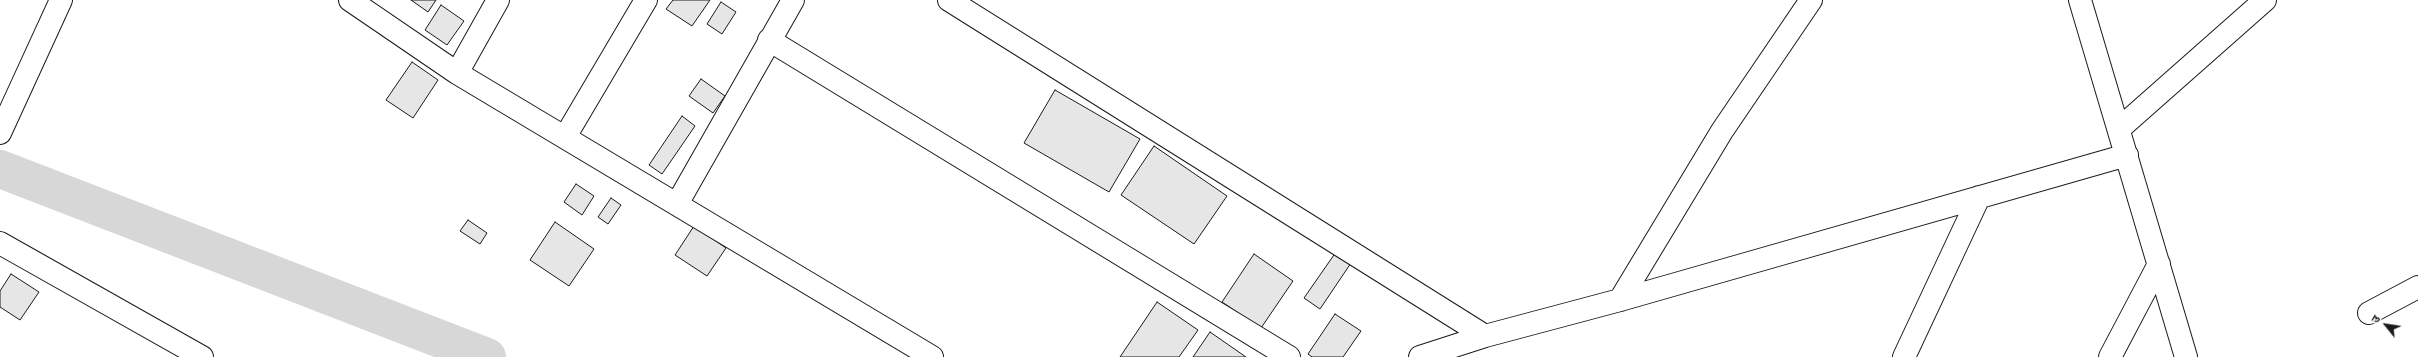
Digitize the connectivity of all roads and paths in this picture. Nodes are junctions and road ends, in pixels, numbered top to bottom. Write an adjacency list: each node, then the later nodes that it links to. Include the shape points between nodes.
1 (61, 0): 13 (street)
2 (350, 0): 11 (street)
3 (498, 0): 11 (street)
4 (646, 0): 14 (street)
5 (793, 0): 10 (street)
6 (949, 0): 23 (street)
7 (1811, 0): 21 (street, via 1722,130)
8 (2080, 0): 12 (street)
9 (2265, 0): 12 (street)
10 (769, 40): 17 (street); 26 (street)
11 (457, 73): 14 (street)
12 (2119, 129): 15 (street)
13 (0, 133)
14 (565, 137): 17 (street)
15 (2127, 155): 16 (street); 19 (street)
16 (1979, 197): 21 (street); 28 (street)
17 (677, 204): 25 (street)
18 (0, 243): 24 (street)
19 (2159, 264): 29 (street); 30 (street)
20 (2418, 287): 22 (street)
21 (1620, 300): 23 (street)
22 (2369, 314)
23 (1485, 336): 27 (street)
24 (202, 357)
25 (932, 357)
26 (1289, 357)
27 (1420, 357)
28 (1904, 357)
29 (2110, 357)
30 (2186, 357)

